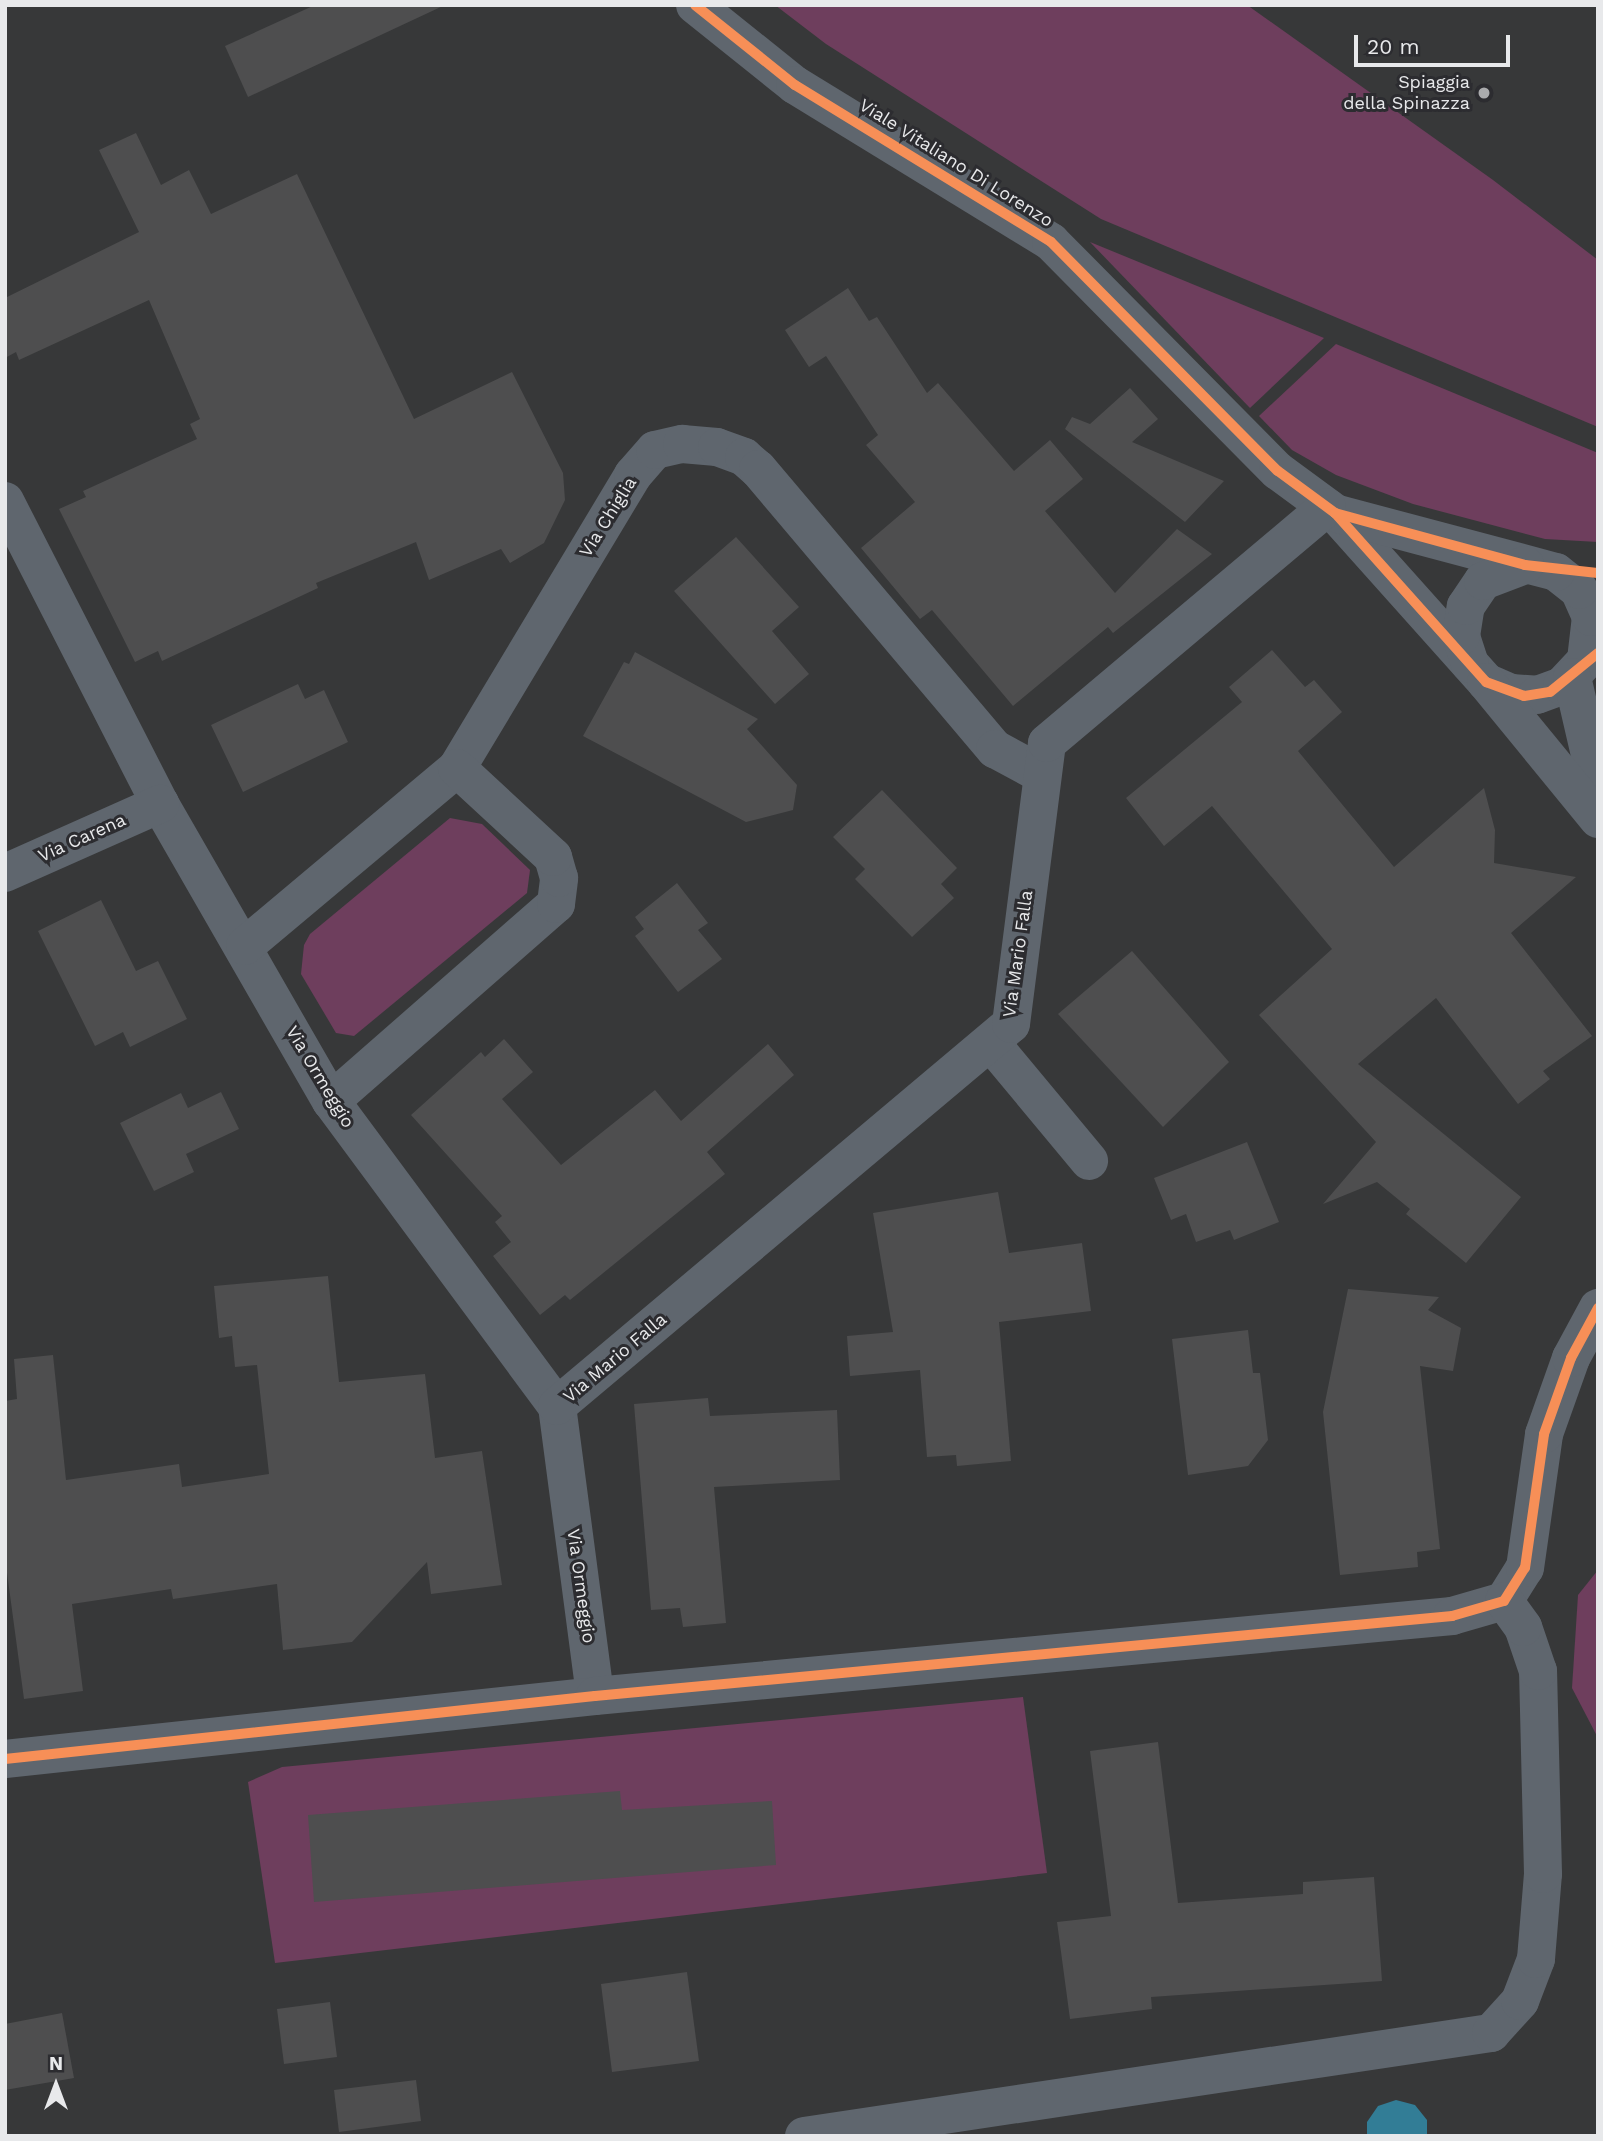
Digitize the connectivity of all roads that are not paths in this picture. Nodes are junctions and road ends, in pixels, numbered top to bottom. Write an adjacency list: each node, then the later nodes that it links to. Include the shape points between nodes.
1 (695, 5): 3 (street, Viale Vitaliano Di Lorenzo, via 795,85 1051,242 1278,471)
2 (5, 501): 11 (street, Via Ormeggio)
3 (1331, 510): 4 (street); 7 (street); 9 (street, Via Mario Falla, via 1047,743)
4 (1540, 568): 5 (street); 6 (street, via 1579,590 1591,617); 7 (street, via 1483,581 1466,606 1461,636)
5 (1598, 573)
6 (1585, 663): 7 (street, via 1550,692 1524,696); 10 (street)
7 (1478, 673): 12 (street)
8 (457, 768): 9 (street, Via Chiglia, via 633,475 656,450 682,443 717,447 744,457 758,469 995,750); 14 (street, Via Chiglia); 16 (street, via 553,857 559,878 556,904)
9 (1041, 774): 15 (street, Via Mario Falla, via 1011,1024)
10 (1598, 790)
11 (160, 804): 13 (street, Via Carena); 14 (street, Via Ormeggio)
12 (1598, 819)
13 (5, 873)
14 (245, 946): 16 (street, Via Ormeggio)
15 (992, 1044): 17 (street); 19 (street, Via Mario Falla)
16 (331, 1101): 19 (street, Via Ormeggio)
17 (1089, 1161)
18 (1598, 1308): 20 (street, via 1571,1358 1544,1434 1525,1568)
19 (557, 1406): 21 (street, Via Ormeggio)
20 (1504, 1601): 21 (street, via 1452,1616); 23 (street, via 1523,1627 1538,1671 1543,1874 1536,1959 1520,2001 1491,2033)
21 (595, 1696): 22 (street)
22 (5, 1759)
23 (804, 2136)

